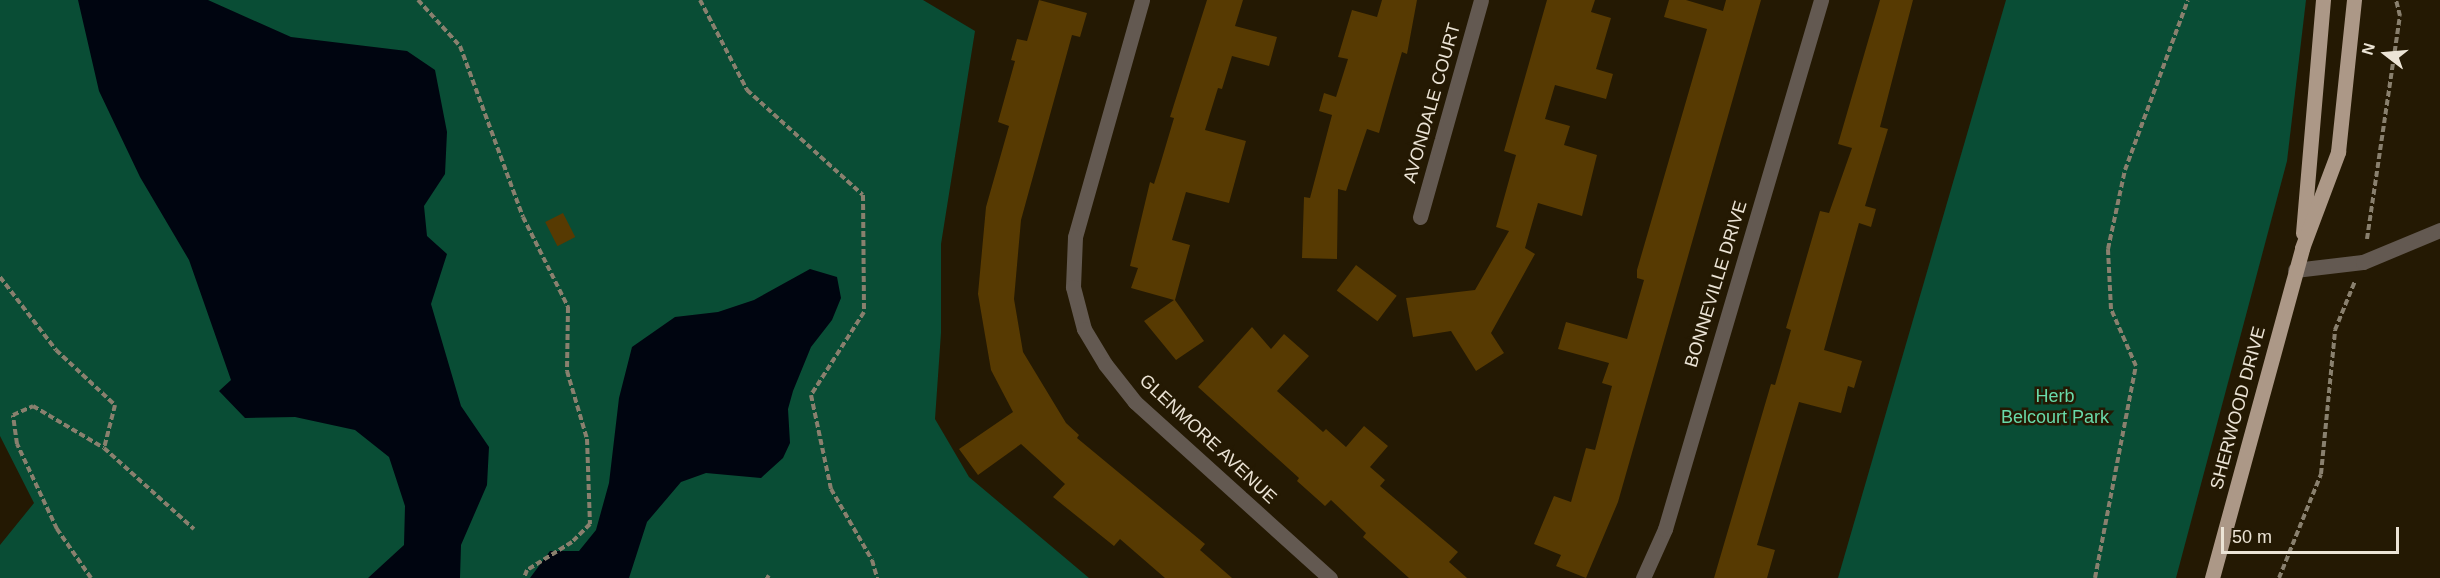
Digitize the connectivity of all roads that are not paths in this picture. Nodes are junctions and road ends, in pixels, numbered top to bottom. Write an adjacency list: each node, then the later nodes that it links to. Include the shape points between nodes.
1 (1142, 0): 10 (street, GLENMORE AVENUE, via 1075,237 1073,287 1084,328 1105,364 1135,402)
2 (1481, 0): 6 (street, AVONDALE COURT)
3 (1821, 0): 11 (street, BONNEVILLE DRIVE, via 1665,529)
4 (2323, 0): 8 (main road, SHERWOOD DRIVE)
5 (2354, 0): 8 (main road, SHERWOOD DRIVE, via 2338,152)
6 (1420, 217)
7 (2440, 230): 9 (street, via 2363,262)
8 (2302, 248): 9 (main road, SHERWOOD DRIVE)
9 (2295, 270): 12 (main road, SHERWOOD DRIVE)
10 (1330, 578)
11 (1643, 578)
12 (2212, 578)

